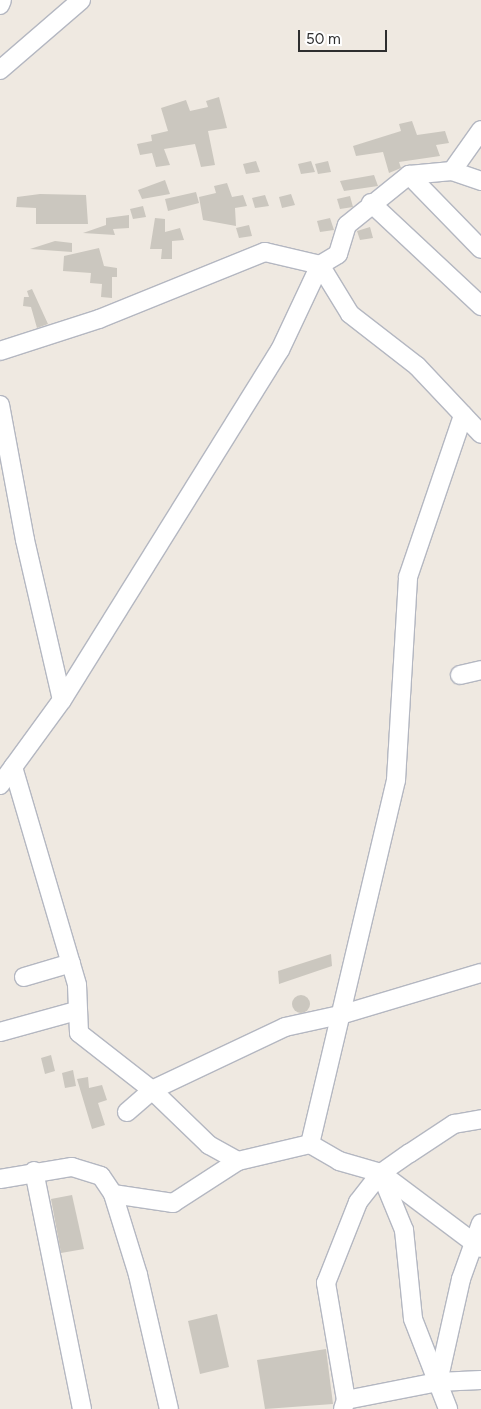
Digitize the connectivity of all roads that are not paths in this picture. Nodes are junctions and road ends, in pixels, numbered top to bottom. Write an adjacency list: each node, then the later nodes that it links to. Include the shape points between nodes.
1 (2, 0): 3 (street)
2 (81, 0): 4 (street)
3 (0, 5)
4 (0, 70)
5 (481, 130): 6 (street)
6 (452, 171): 7 (street); 8 (street)
7 (409, 176): 9 (street); 10 (street)
8 (481, 181)
9 (371, 203): 11 (street, via 346,225 338,254); 12 (street)
10 (481, 249)
11 (320, 265): 13 (street, via 265,252 99,319); 15 (street, via 350,314 418,366); 19 (street, via 280,350)
12 (481, 306)
13 (0, 351)
14 (0, 405): 19 (street, via 24,540)
15 (463, 415): 16 (street); 26 (street, via 408,577 396,780)
16 (481, 434)
17 (481, 670): 18 (street)
18 (460, 675)
19 (62, 700): 20 (street)
20 (12, 767): 21 (street); 22 (street)
21 (0, 785)
22 (71, 963): 24 (street); 25 (street, via 77,985)
23 (481, 973): 26 (street)
24 (24, 977)
25 (76, 1011): 27 (street); 28 (street, via 79,1032)
26 (340, 1015): 28 (street, via 285,1027); 31 (street)
27 (0, 1032)
28 (152, 1090): 29 (street); 32 (street, via 209,1145)
29 (127, 1112)
30 (481, 1119): 34 (street, via 454,1124)
31 (310, 1144): 32 (street); 34 (street, via 339,1161)
32 (238, 1161): 36 (street, via 172,1203)
33 (34, 1171): 35 (street); 36 (street, via 72,1168 101,1176); 42 (street)
34 (381, 1173): 38 (street); 40 (street, via 404,1230 413,1319); 41 (street, via 358,1202 326,1283)
35 (0, 1179)
36 (113, 1194): 43 (street, via 138,1275)
37 (481, 1223): 38 (street)
38 (477, 1246): 40 (street, via 461,1279)
39 (481, 1380): 40 (street)
40 (438, 1382): 41 (street); 44 (street)
41 (344, 1404)
42 (82, 1409)
43 (169, 1409)
44 (448, 1409)

